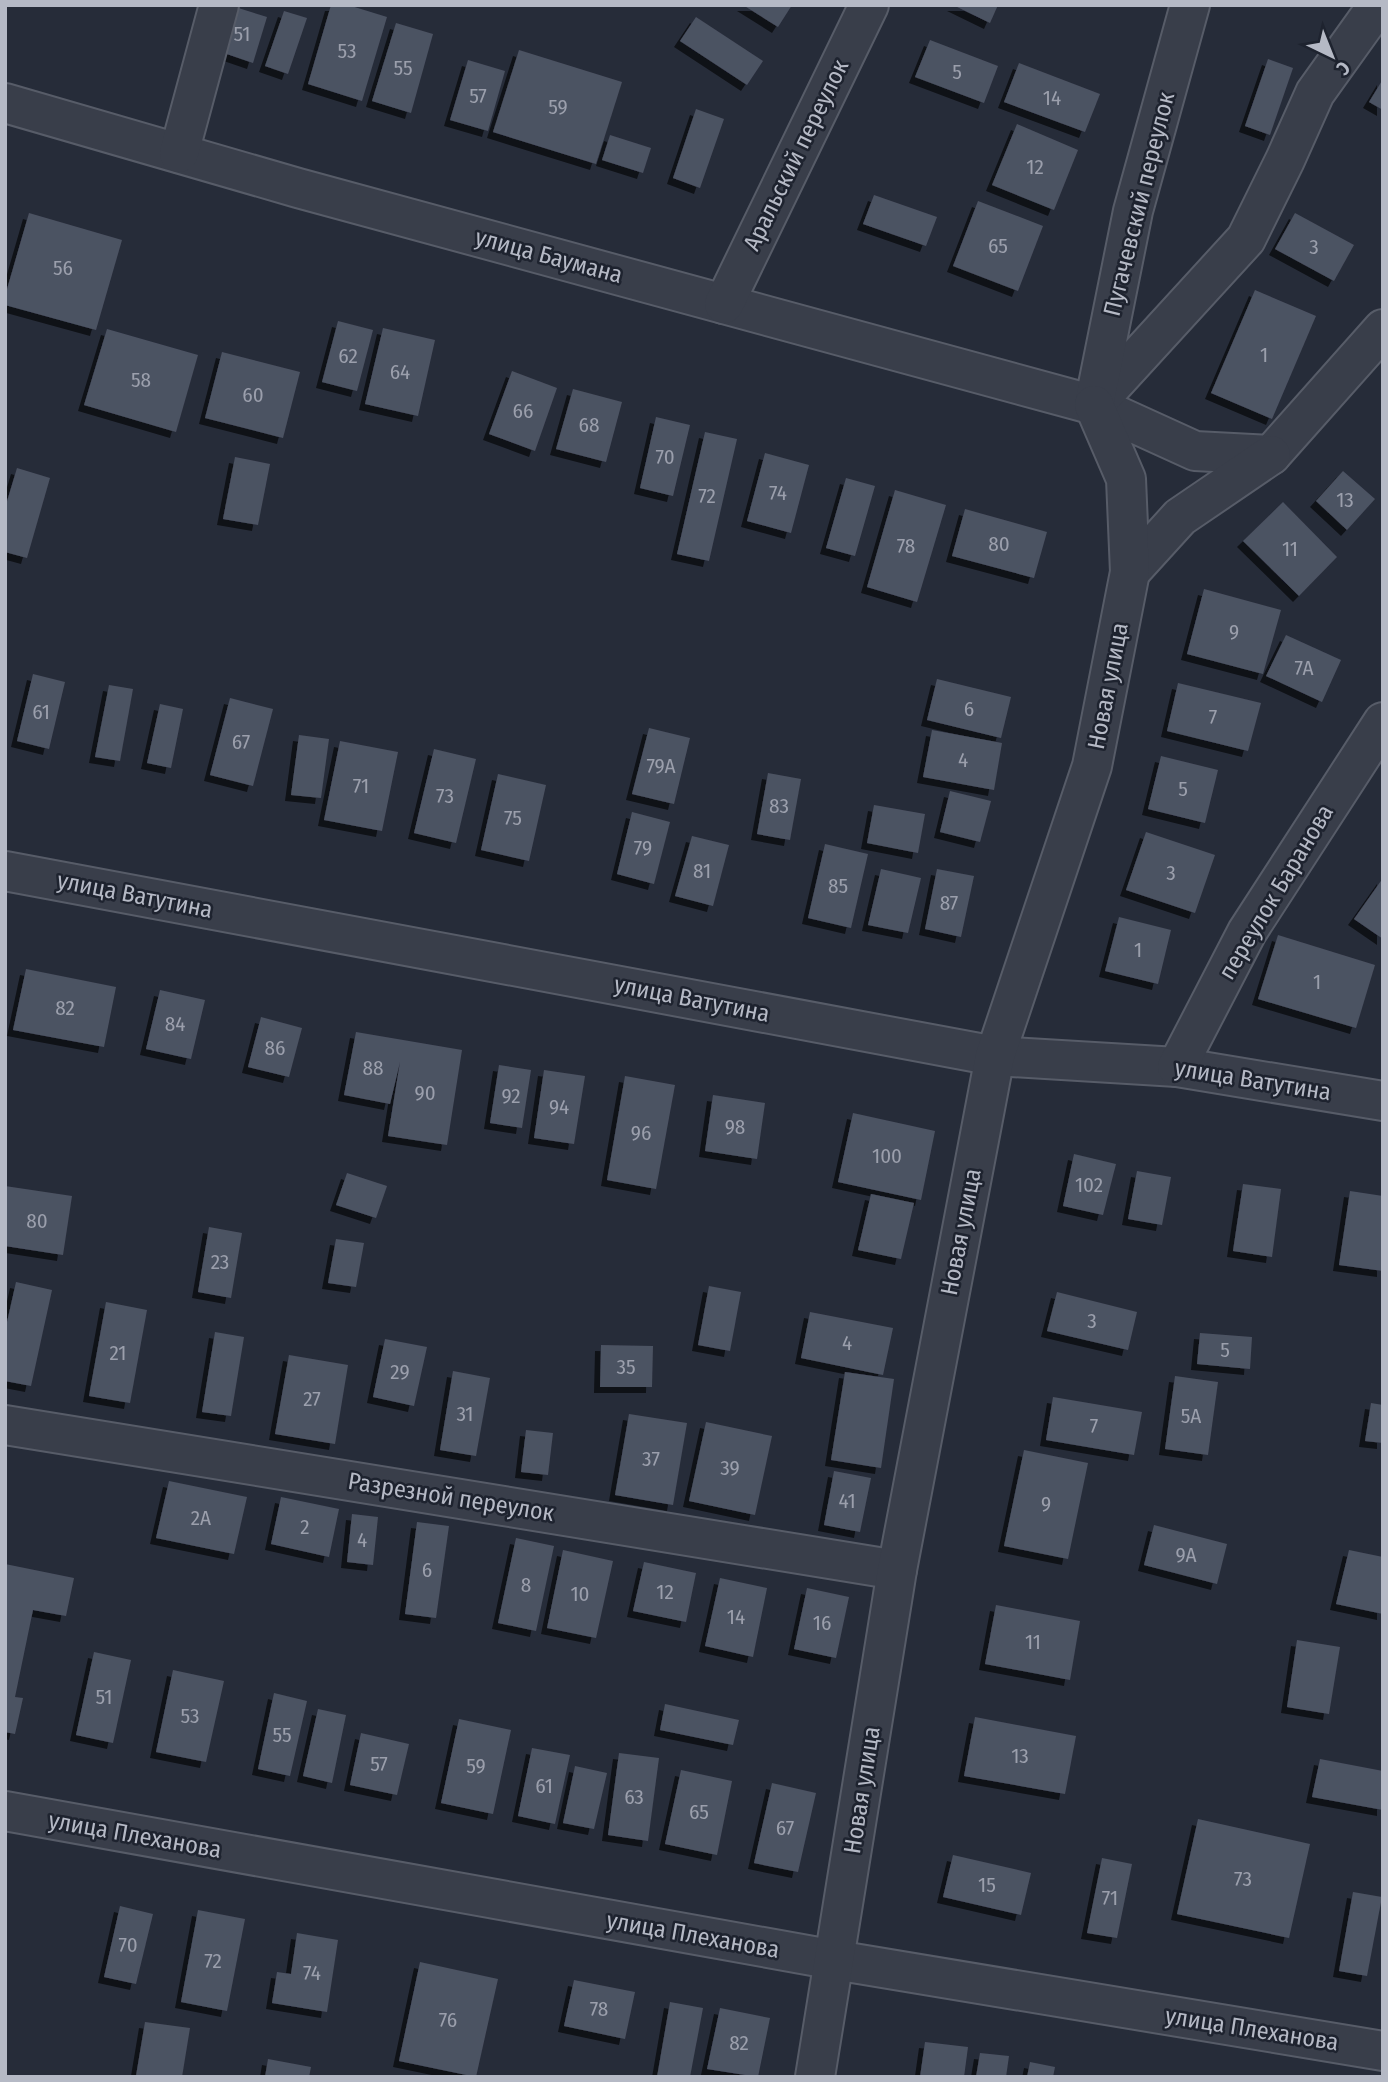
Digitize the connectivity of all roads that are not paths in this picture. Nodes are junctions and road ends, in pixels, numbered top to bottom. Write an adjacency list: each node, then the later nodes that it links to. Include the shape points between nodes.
1 (219, 5): 6 (street)
2 (869, 5): 7 (street, Аральский переулок)
3 (1190, 5): 9 (street, Пугачевский переулок, via 1133,211)
4 (1378, 5): 9 (street, via 1315,93 1246,239)
5 (5, 103): 6 (street, улица Баумана)
6 (179, 153): 7 (street, улица Баумана)
7 (724, 304): 9 (street, улица Баумана)
8 (1383, 329): 10 (street)
9 (1094, 405): 10 (street, улица Баумана, via 1195,451); 11 (street, Новая улица, via 1126,479)
10 (1271, 455): 11 (street, via 1180,517)
11 (1130, 572): 14 (street, Новая улица, via 1092,766)
12 (1383, 722): 15 (street, переулок Баранова, via 1247,932)
13 (5, 871): 14 (street, улица Ватутина)
14 (995, 1056): 15 (street, улица Ватутина); 18 (street, Новая улица)
15 (1177, 1067): 16 (street, улица Ватутина)
16 (1383, 1101)
17 (5, 1425): 18 (street, Разрезной переулок)
18 (897, 1570): 20 (street, Новая улица)
19 (5, 1811): 20 (street, улица Плеханова)
20 (835, 1960): 21 (street, улица Плеханова); 22 (street, Новая улица)
21 (1383, 2051)
22 (815, 2077)

